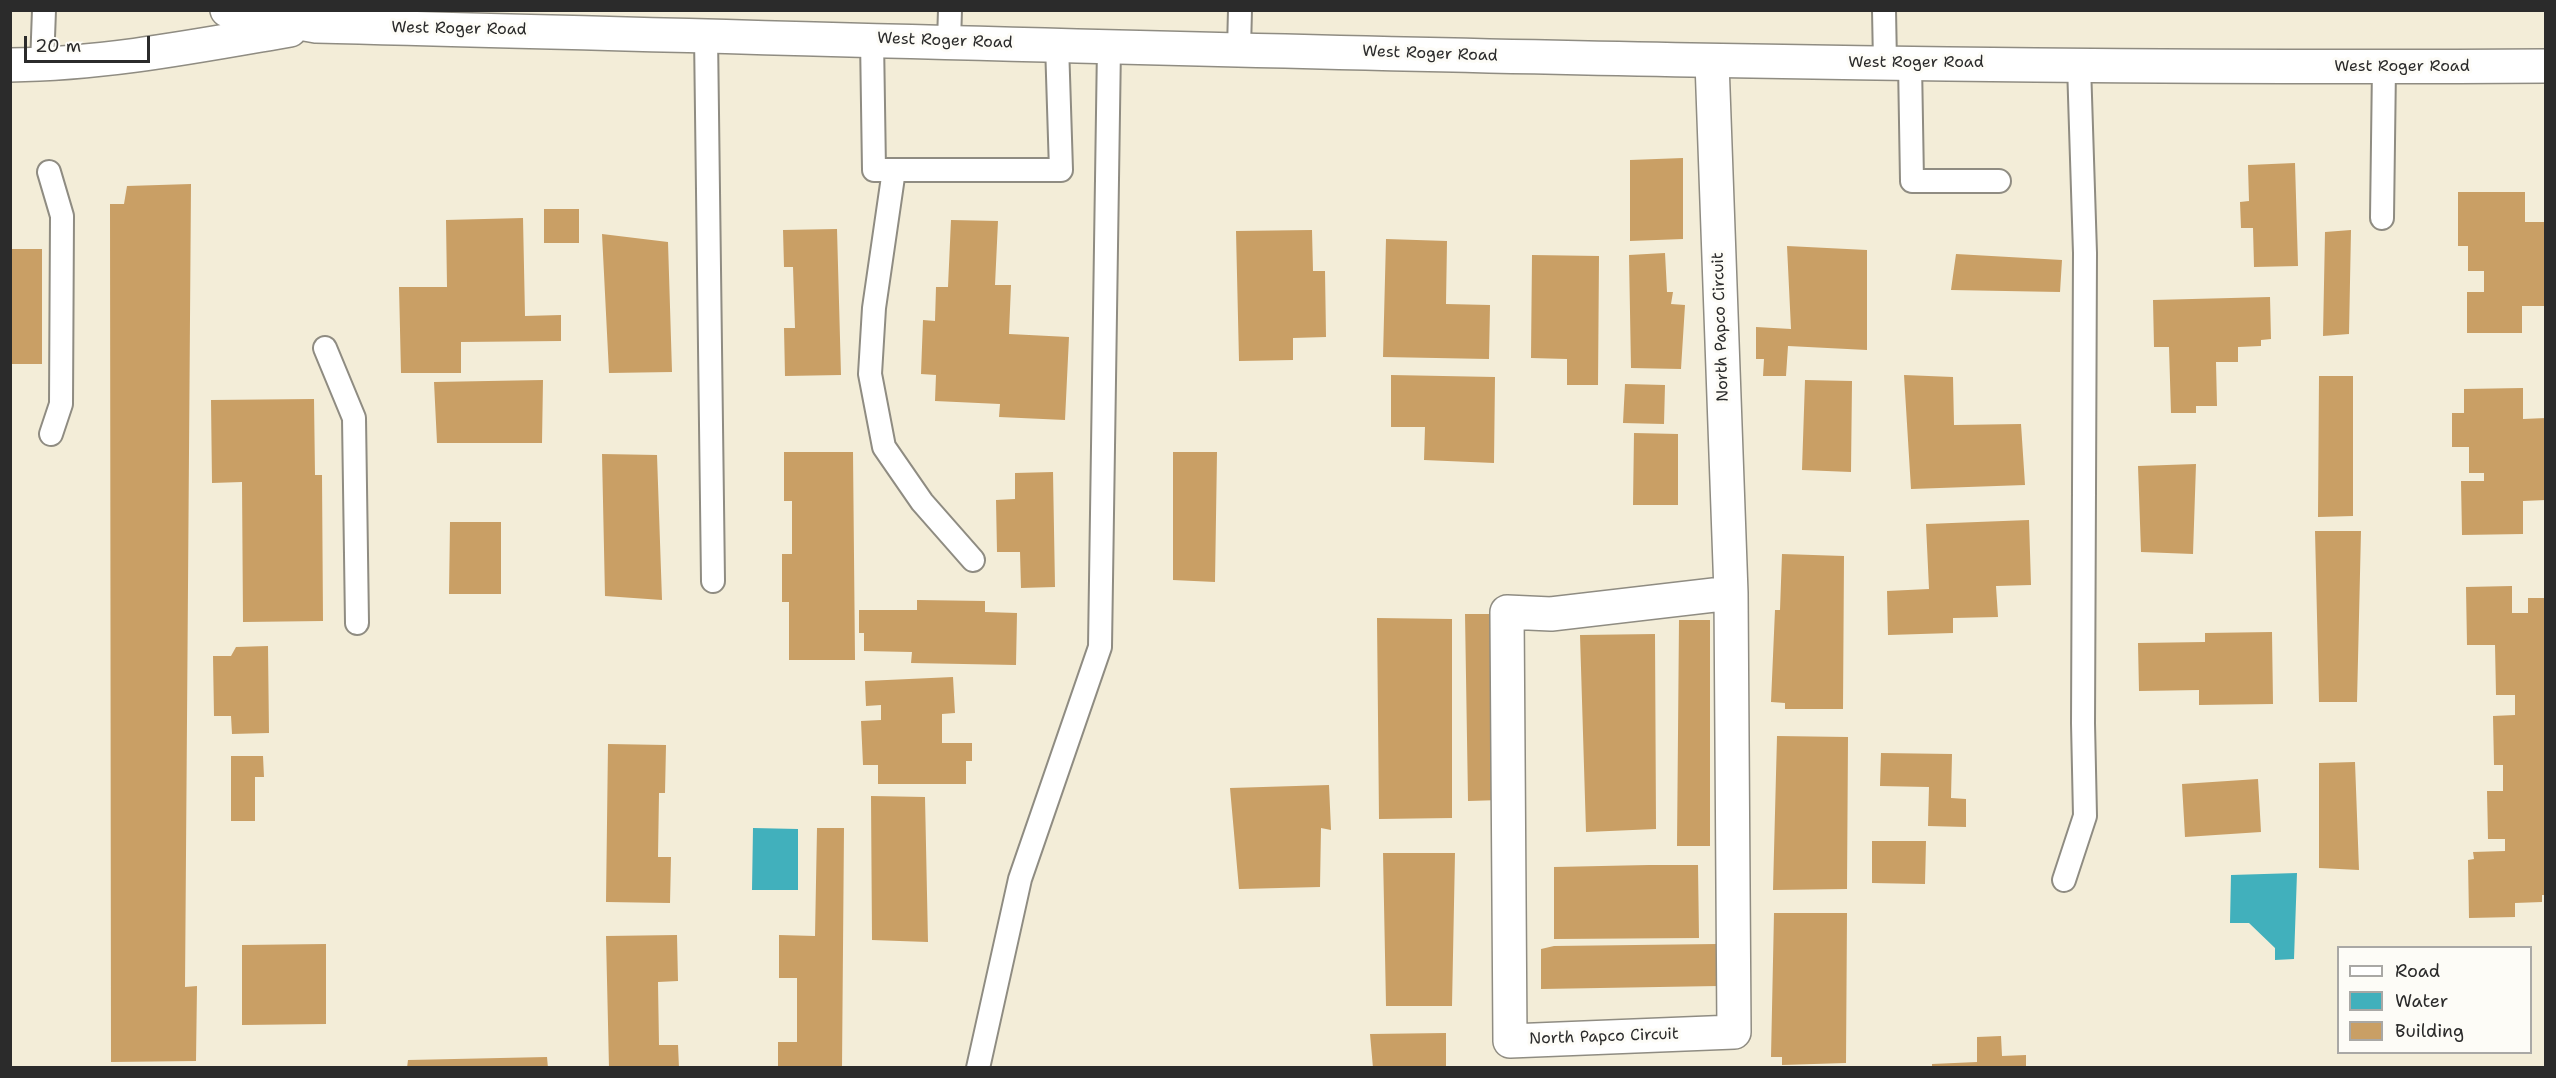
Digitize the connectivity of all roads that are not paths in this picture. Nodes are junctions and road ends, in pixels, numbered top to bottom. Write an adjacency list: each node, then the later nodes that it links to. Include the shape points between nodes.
1 (44, 10): 14 (lane)
2 (227, 10): 5 (street, West Roger Road)
3 (1240, 10): 11 (lane)
4 (1884, 10): 13 (lane)
5 (316, 26): 7 (street, West Roger Road); 14 (street, West Roger Road, via 135,56)
6 (950, 26): 8 (street, West Roger Road); 9 (street, West Roger Road)
7 (706, 35): 8 (street, West Roger Road); 25 (lane)
8 (872, 39): 18 (lane, via 874,170)
9 (1057, 44): 10 (street, West Roger Road); 18 (lane, via 1060,170)
10 (1109, 46): 11 (street, West Roger Road); 29 (lane, via 1100,647 1020,879)
11 (1239, 49): 12 (street, West Roger Road)
12 (1712, 62): 13 (street, West Roger Road); 26 (street, North Papco Circuit)
13 (1898, 63): 15 (street, West Roger Road); 20 (lane, via 1912,181)
14 (26, 65)
15 (2079, 65): 17 (street, West Roger Road); 28 (lane, via 2085,253 2085,816)
16 (2546, 66): 17 (street, West Roger Road)
17 (2384, 67): 21 (lane)
18 (894, 170): 24 (lane, via 874,308 870,374 884,447 922,502)
19 (49, 171): 23 (lane, via 62,216 61,404)
20 (2000, 181)
21 (2382, 218)
22 (325, 348): 27 (lane, via 354,418)
23 (51, 434)
24 (973, 560)
25 (713, 581)
26 (1731, 593): 26 (street, North Papco Circuit, via 1551,614 1507,612 1510,1041 1734,1032)
27 (357, 623)
28 (2064, 880)
29 (978, 1068)

